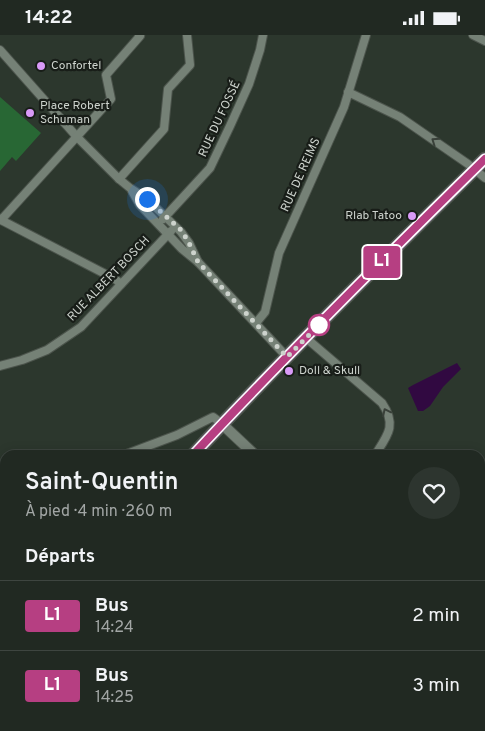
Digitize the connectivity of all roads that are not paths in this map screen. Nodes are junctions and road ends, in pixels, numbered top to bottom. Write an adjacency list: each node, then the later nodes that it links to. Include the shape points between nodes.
1 (140, 35): 9 (street, via 106,75 111,99)
2 (187, 35): 13 (street, via 190,65 168,89 164,129)
3 (263, 35): 15 (street, RUE DU FOSSÉ, via 249,84 210,168)
4 (366, 35): 8 (street, RUE DE REIMS)
5 (473, 35): 6 (street)
6 (485, 41)
7 (0, 50): 9 (street)
8 (348, 92): 11 (street, one-way to 8, via 400,117); 22 (street, RUE DE REIMS, via 279,253 265,312)
9 (77, 137): 13 (street); 16 (street)
10 (485, 159): 11 (main road)
11 (475, 169): 12 (street); 23 (main road)
12 (485, 178)
13 (119, 179): 14 (street)
14 (130, 188): 15 (street); 17 (street, via 140,205)
15 (166, 217): 17 (street, RUE DU FOSSÉ); 18 (street)
16 (1, 220): 21 (street)
17 (158, 224): 19 (street)
18 (176, 226): 19 (street, RUE ALBERT BOSCH); 20 (street, via 182,231)
19 (168, 234): 20 (street); 21 (street, RUE ALBERT BOSCH)
20 (198, 262): 22 (street)
21 (122, 284): 25 (street, RUE ALBERT BOSCH, via 86,322 65,338 46,350)
22 (256, 323): 24 (street)
23 (306, 338): 24 (main road); 30 (street, one-way to 23, via 389,432 390,422 382,403)
24 (287, 357): 26 (main road)
25 (0, 366)
26 (222, 423): 27 (street, via 213,417); 28 (main road); 29 (street)
27 (136, 450)
28 (198, 450)
29 (249, 450)
30 (378, 450)

